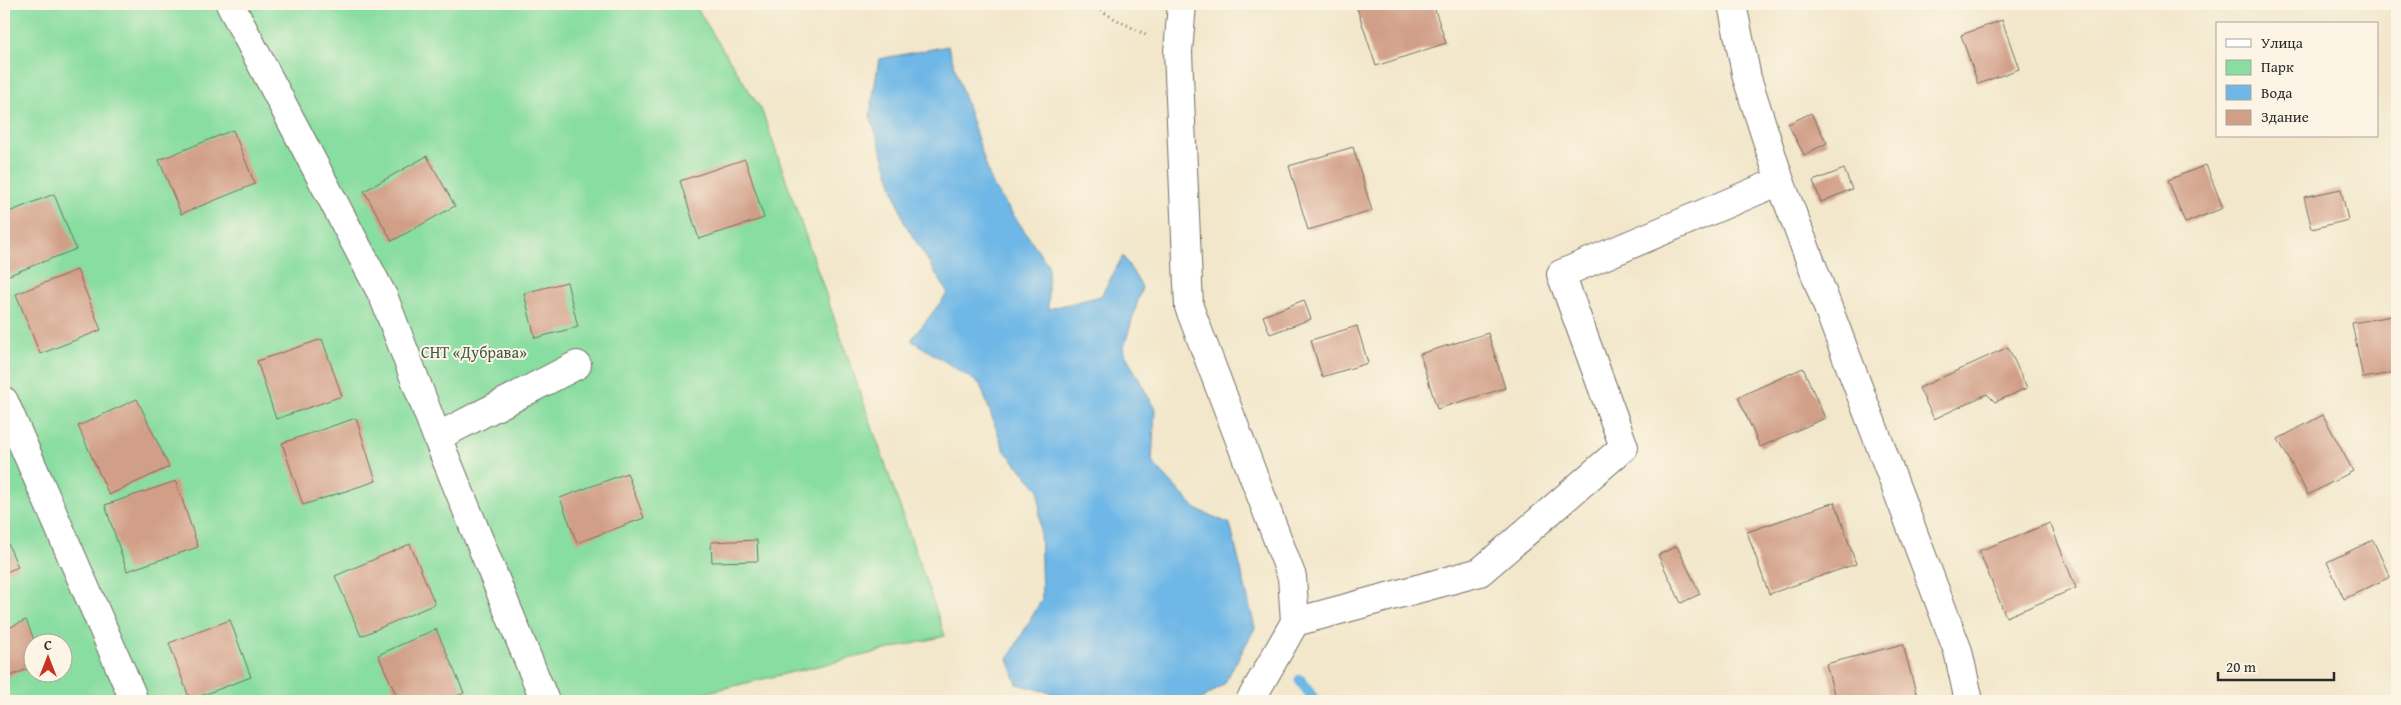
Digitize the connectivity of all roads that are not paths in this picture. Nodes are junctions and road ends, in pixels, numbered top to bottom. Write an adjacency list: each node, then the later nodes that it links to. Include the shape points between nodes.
1 (230, 4): 7 (street, via 384,298)
2 (1182, 4): 8 (street, via 1178,52 1189,307 1292,577)
3 (1732, 4): 4 (street, via 1747,78)
4 (1780, 181): 8 (street, via 1561,274 1624,447 1480,572); 12 (street, via 1958,651)
5 (577, 365): 7 (street)
6 (4, 401): 9 (street)
7 (437, 437): 10 (street)
8 (1295, 622): 11 (street)
9 (125, 699)
10 (545, 701)
11 (1250, 701)
12 (1970, 701)

